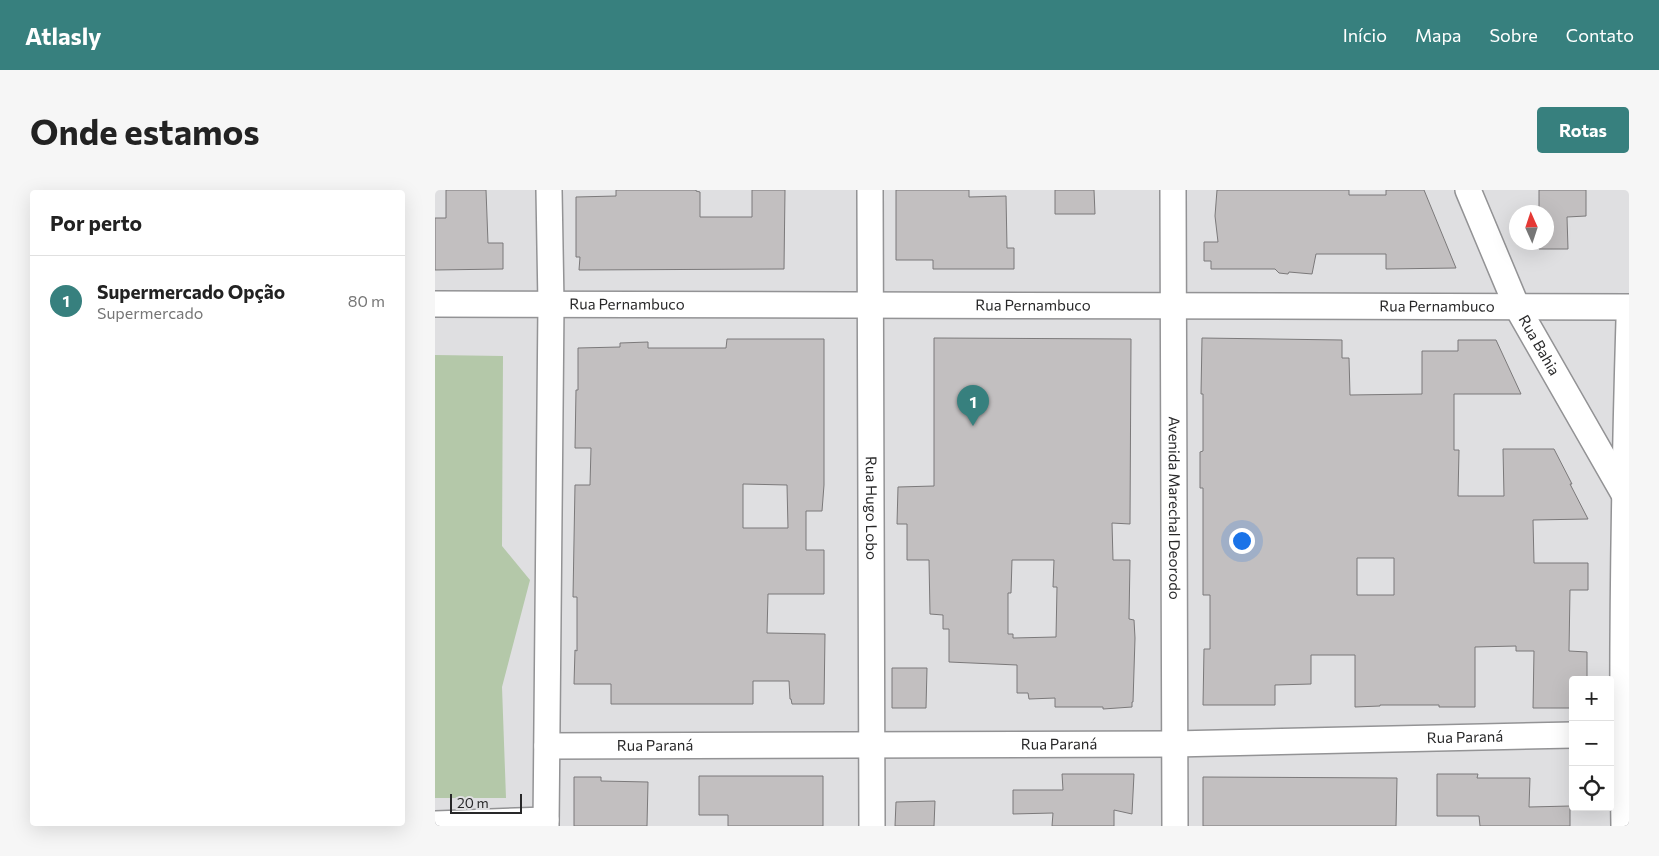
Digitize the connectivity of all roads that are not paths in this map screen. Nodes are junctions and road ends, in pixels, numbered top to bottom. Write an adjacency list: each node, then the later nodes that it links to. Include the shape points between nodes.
1 (549, 190): 6 (street)
2 (870, 190): 7 (street, Rua Hugo Lobo)
3 (1173, 190): 8 (street, Avenida Marechal Deorodo)
4 (1468, 190): 9 (street, Rua Bahia)
5 (435, 304): 6 (street, Rua Pernambuco)
6 (551, 304): 7 (street, Rua Pernambuco); 18 (street)
7 (870, 305): 8 (street, Rua Pernambuco); 17 (street, Rua Hugo Lobo)
8 (1173, 306): 9 (street, Rua Pernambuco); 16 (street, Avenida Marechal Deorodo)
9 (1517, 307): 10 (street, Rua Pernambuco); 12 (street, Rua Bahia)
10 (1629, 308)
11 (1629, 320): 12 (street)
12 (1624, 494): 13 (street)
13 (1626, 541): 15 (street)
14 (1569, 734): 16 (street, Rua Paraná)
15 (1621, 734): 23 (street)
16 (1175, 744): 17 (street, Rua Paraná); 22 (street, Avenida Marechal Deorodo)
17 (871, 745): 18 (street, Rua Paraná); 21 (street, Rua Hugo Lobo)
18 (547, 746): 19 (street)
19 (546, 823): 20 (street)
20 (435, 824)
21 (872, 826)
22 (1175, 826)
23 (1624, 826)

